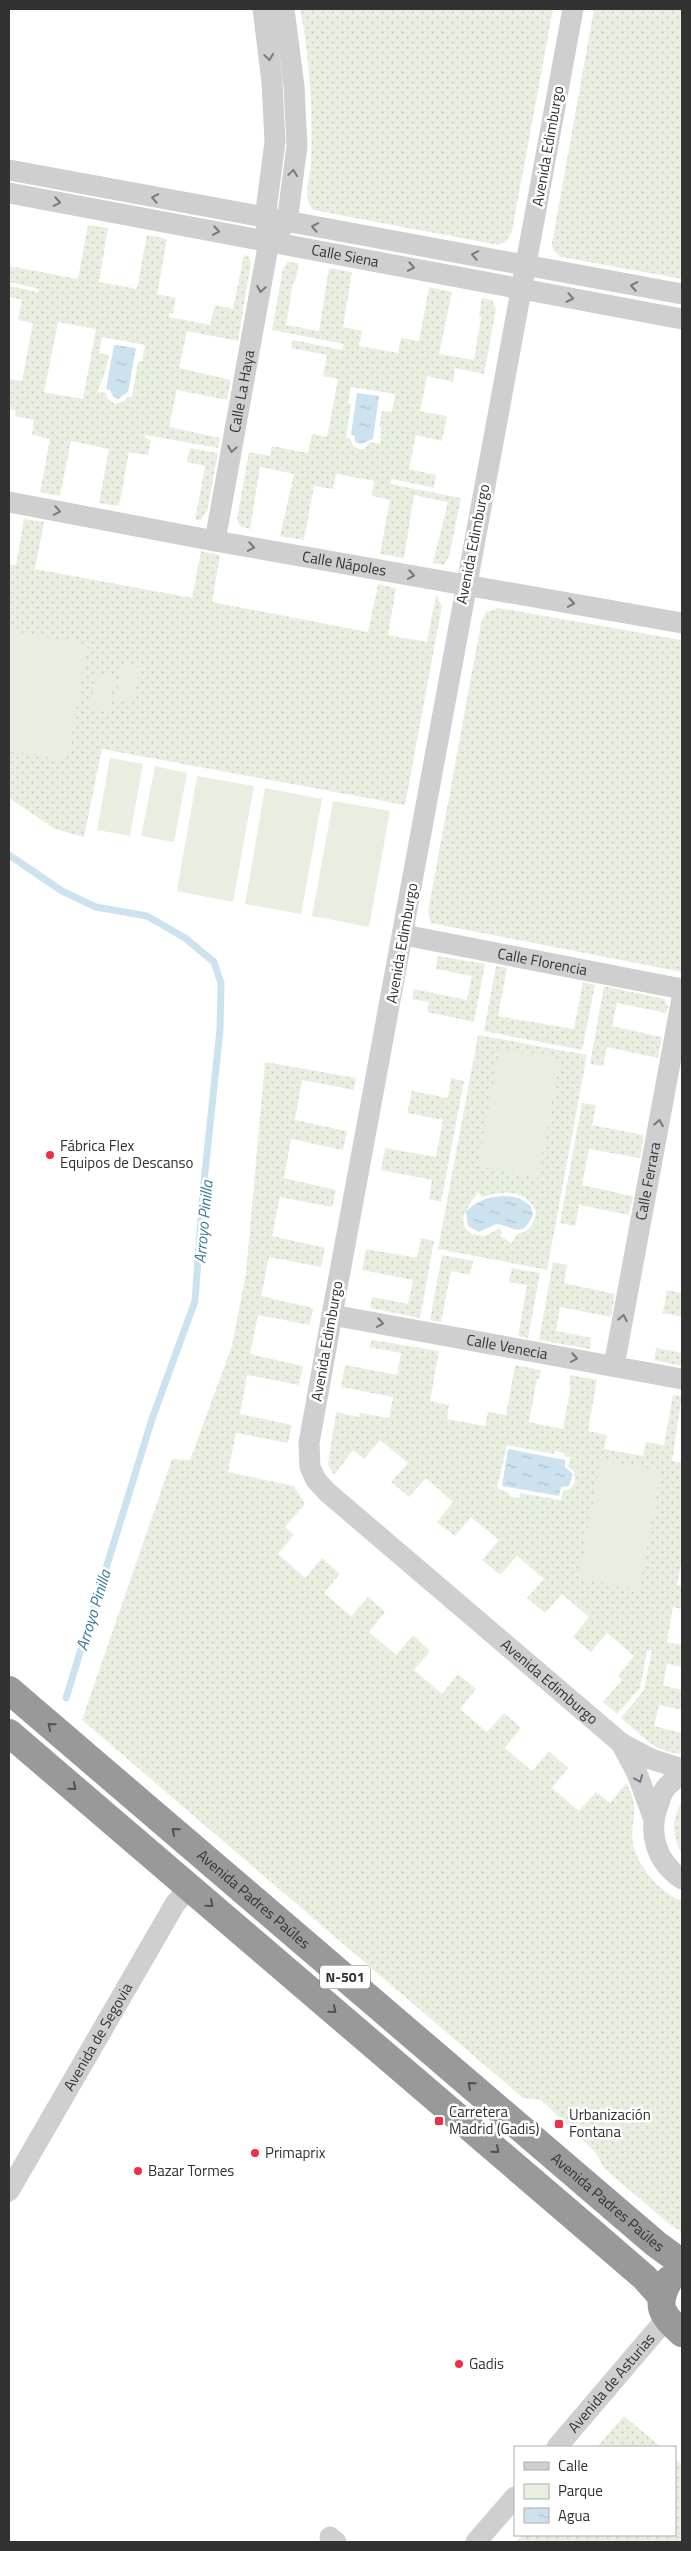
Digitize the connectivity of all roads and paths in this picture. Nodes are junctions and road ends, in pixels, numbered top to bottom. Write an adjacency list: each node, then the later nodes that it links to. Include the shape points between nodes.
1 (262, 9): 6 (street, Calle La Haya, one-way to 6, via 272,82 275,142)
2 (284, 9): 7 (street, one-way to 2, via 297,146 294,86)
3 (573, 9): 9 (street, Avenida Edimburgo)
4 (9, 170): 6 (street, Calle Siena, one-way to 4)
5 (9, 193): 8 (street, Calle Siena, one-way to 8)
6 (265, 218): 7 (street, Calle Siena); 8 (street, Calle La Haya)
7 (287, 222): 8 (street); 9 (street, Calle Siena, one-way to 7)
8 (269, 241): 10 (street, Calle Siena, one-way to 10); 14 (street, Calle La Haya, one-way to 14)
9 (526, 264): 10 (street, Avenida Edimburgo); 11 (street, Calle Siena, one-way to 9)
10 (522, 288): 12 (street, Calle Siena, one-way to 12); 15 (street, Avenida Edimburgo)
11 (682, 294)
12 (682, 319)
13 (9, 502): 14 (street, Calle Nápoles, one-way to 14)
14 (215, 541): 15 (street, Calle Nápoles, one-way to 15)
15 (465, 584): 16 (street, Calle Nápoles, one-way to 16); 17 (street, Avenida Edimburgo)
16 (682, 623)
17 (404, 935): 18 (street, Calle Florencia); 20 (street, Avenida Edimburgo)
18 (682, 989)
19 (682, 998): 21 (street, Calle Ferrara, one-way to 19)
20 (332, 1315): 21 (street, Calle Venecia, one-way to 21); 25 (street, Avenida Edimburgo, via 309,1443 310,1467 316,1480)
21 (614, 1366): 22 (street, Calle Venecia)
22 (682, 1379)
23 (9, 1690): 32 (highway, Avenida Padres Paúles / N-501, one-way to 23)
24 (9, 1733): 30 (highway, N-501, one-way to 30)
25 (621, 1743): 26 (street, Avenida Edimburgo, via 650,1759); 28 (street, Avenida Edimburgo, one-way to 28, via 637,1773)
26 (682, 1769)
27 (682, 1773): 28 (street, via 664,1790)
28 (653, 1817): 29 (street, via 654,1837 660,1856)
29 (682, 1879)
30 (190, 1887): 31 (street, Avenida de Segovia, via 175,1904); 34 (highway, N-501, one-way to 34, via 593,2233)
31 (9, 2191)
32 (682, 2263)
33 (682, 2267): 34 (highway, via 669,2280)
34 (670, 2316): 35 (street, Avenida de Asturias)
35 (558, 2446)
36 (514, 2498): 37 (street)
37 (476, 2542)

